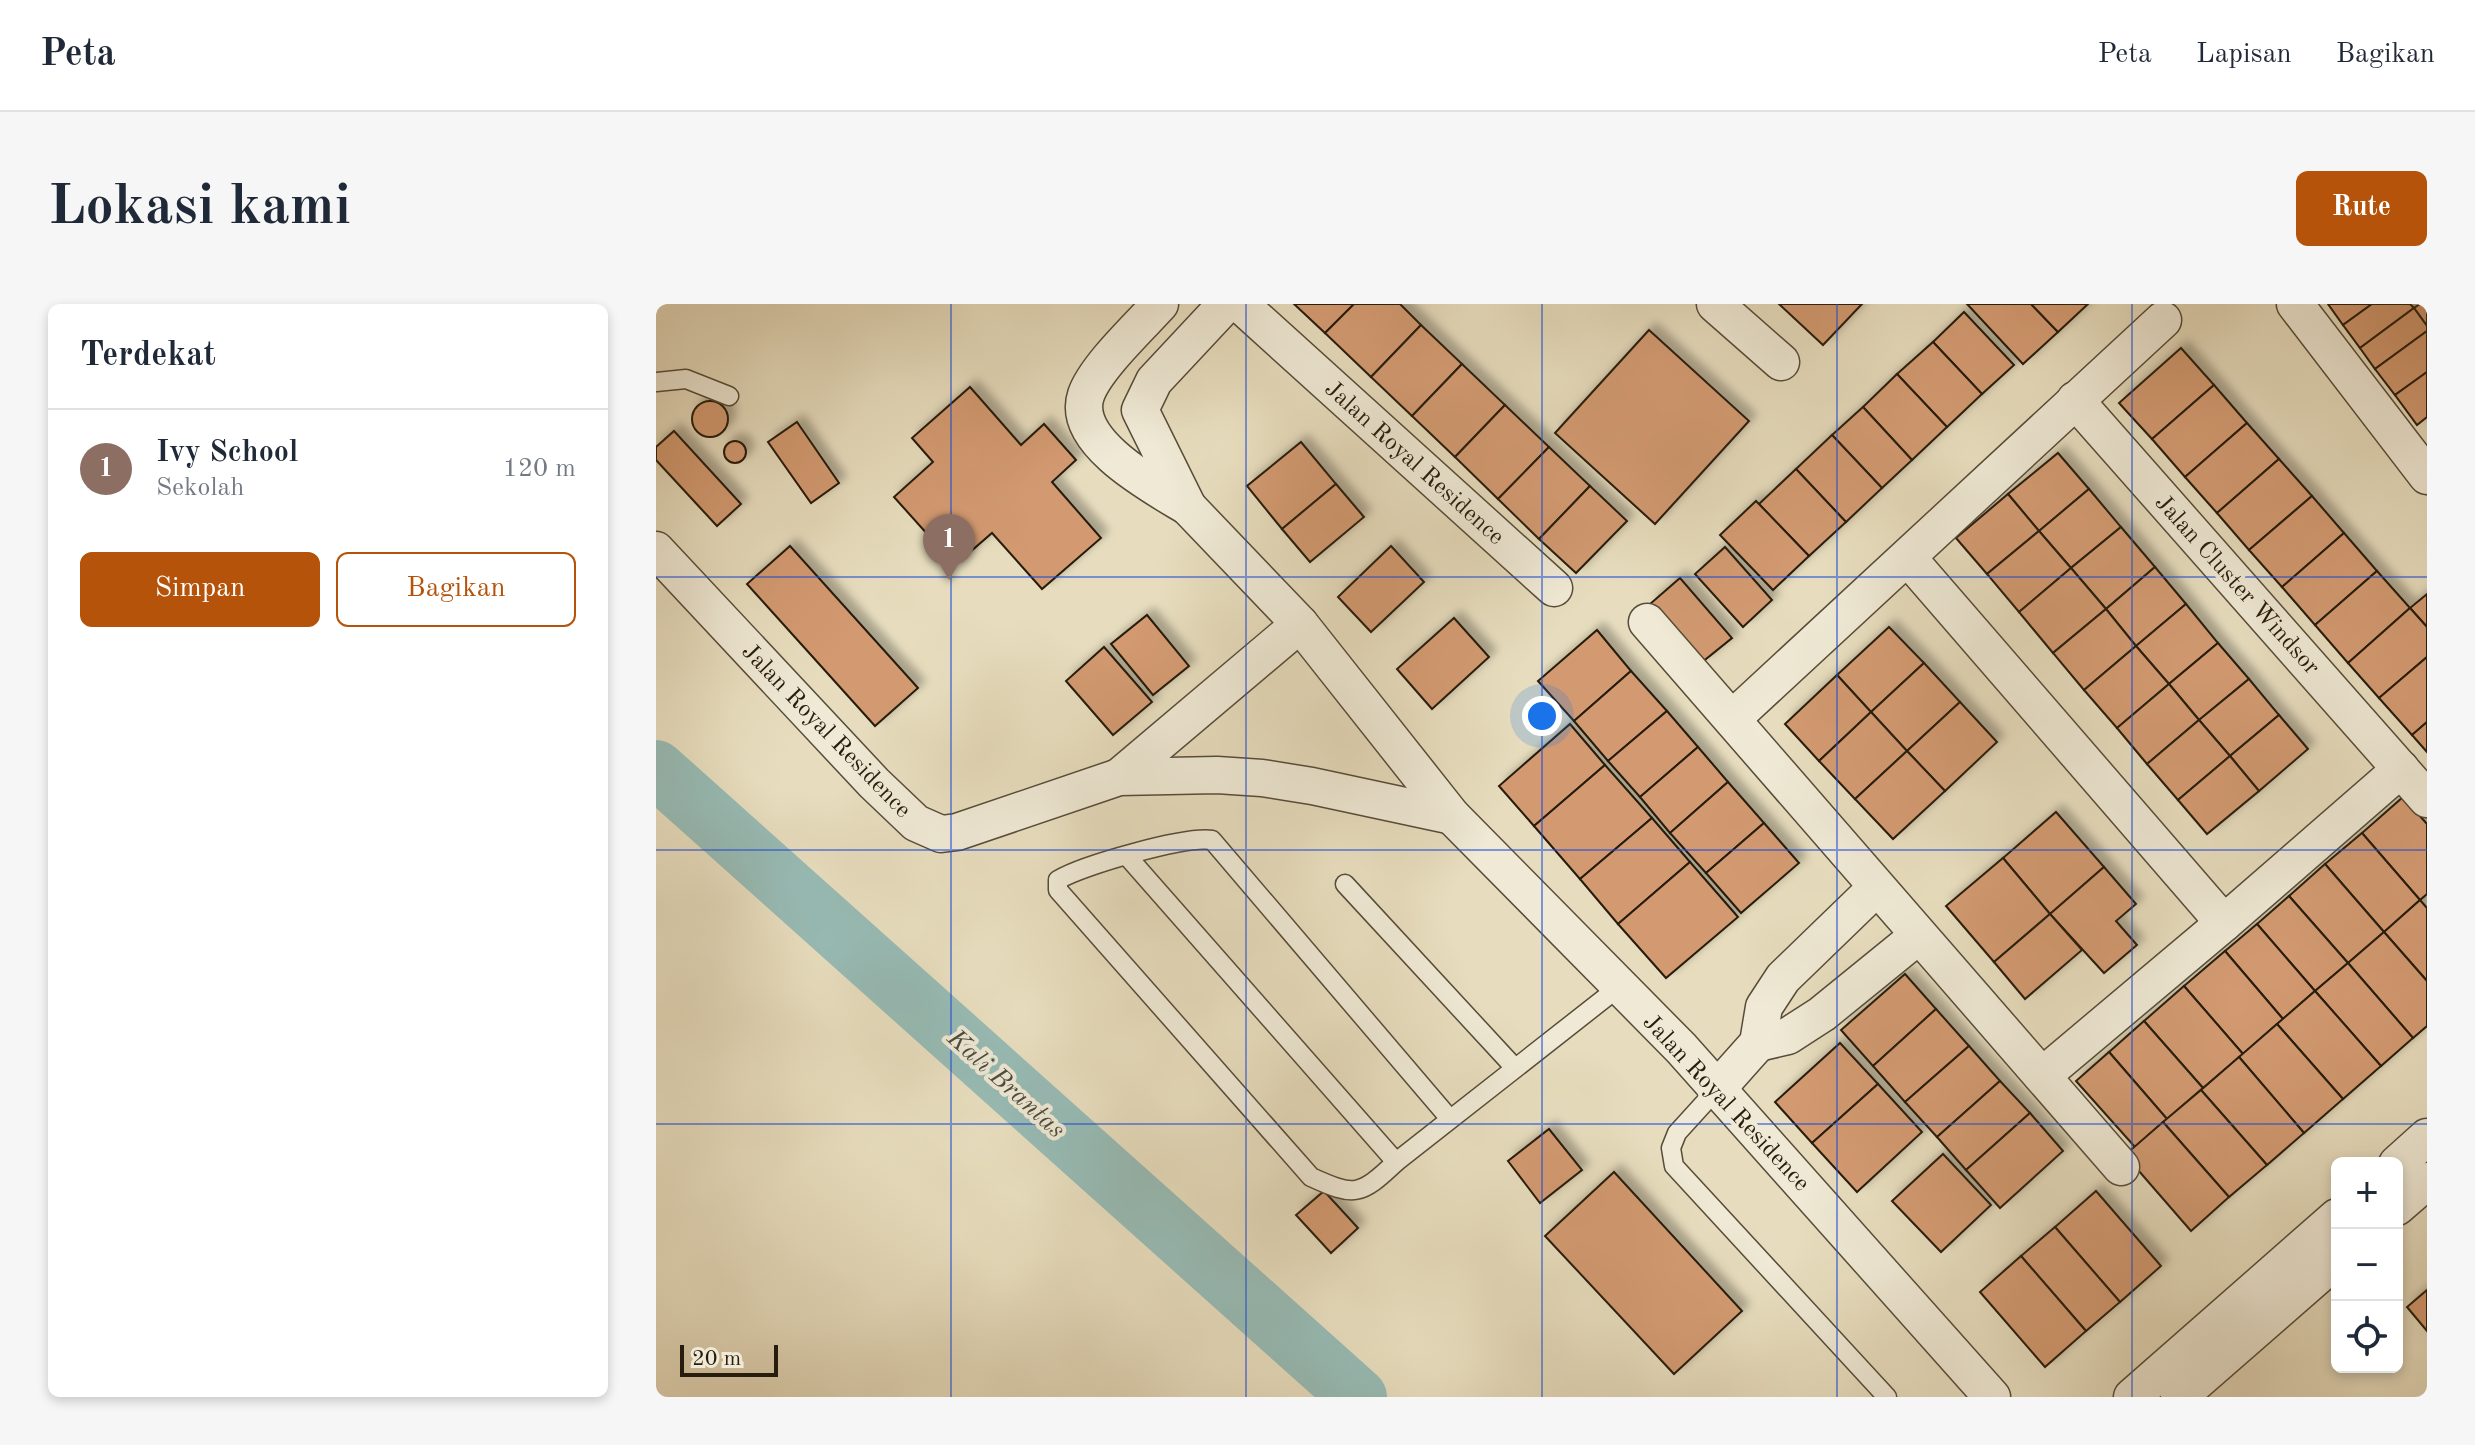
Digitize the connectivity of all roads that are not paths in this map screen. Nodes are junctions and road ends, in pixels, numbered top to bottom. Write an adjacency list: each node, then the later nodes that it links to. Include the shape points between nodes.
1 (1160, 304): 12 (street, Jalan Royal Residence, via 1085,396 1086,422 1097,443)
2 (1226, 304): 12 (street, Jalan Royal Residence, via 1154,381 1140,410)
3 (1240, 304): 15 (street, Jalan Royal Residence)
4 (1715, 304): 7 (street)
5 (2295, 304): 11 (street)
6 (2163, 320): 10 (street)
7 (1781, 362)
8 (656, 382): 9 (lane, via 686,379)
9 (729, 396)
10 (2075, 400): 14 (street); 19 (street, Jalan Cluster Windsor)
11 (2427, 476)
12 (1193, 512): 17 (street, Jalan Royal Residence)
13 (656, 550): 20 (street, Jalan Royal Residence, via 916,823 941,834 957,832)
14 (1908, 558): 18 (street); 26 (street)
15 (1554, 588)
16 (1647, 622): 18 (street)
17 (1300, 624): 20 (street, Jalan Royal Residence); 22 (street, Jalan Royal Residence)
18 (1732, 719): 25 (street)
19 (2401, 769): 21 (street, Jalan Cluster Windsor); 26 (street)
20 (1119, 777): 22 (street, Jalan Royal Residence, via 1262,778)
21 (2427, 799)
22 (1452, 816): 28 (street, Jalan Royal Residence)
23 (1127, 856): 33 (lane, via 1200,838 1212,840); 36 (lane); 36 (lane, via 1071,872 1058,880 1058,890 1311,1177 1340,1190 1361,1190)
24 (1345, 884): 30 (lane)
25 (1876, 888): 27 (street); 29 (street, via 1783,978 1764,1007)
26 (2224, 923): 31 (street)
27 (1918, 936): 29 (street, via 1822,1014 1788,1036); 31 (street)
28 (1619, 987): 30 (lane); 32 (street, Jalan Royal Residence)
29 (1758, 1043): 32 (street)
30 (1515, 1068): 33 (lane)
31 (2042, 1076): 37 (street)
32 (1717, 1089): 42 (lane, via 1677,1133 1671,1148 1674,1166); 43 (street, Jalan Royal Residence)
33 (1450, 1119): 36 (lane)
34 (2427, 1137): 35 (street)
35 (2403, 1159)
36 (1396, 1162)
37 (2121, 1167)
38 (2427, 1181): 39 (street)
39 (2403, 1202)
40 (2331, 1222): 44 (street)
41 (2331, 1264): 45 (street)
42 (1887, 1397)
43 (1992, 1397)
44 (2132, 1397)
45 (2179, 1397)

